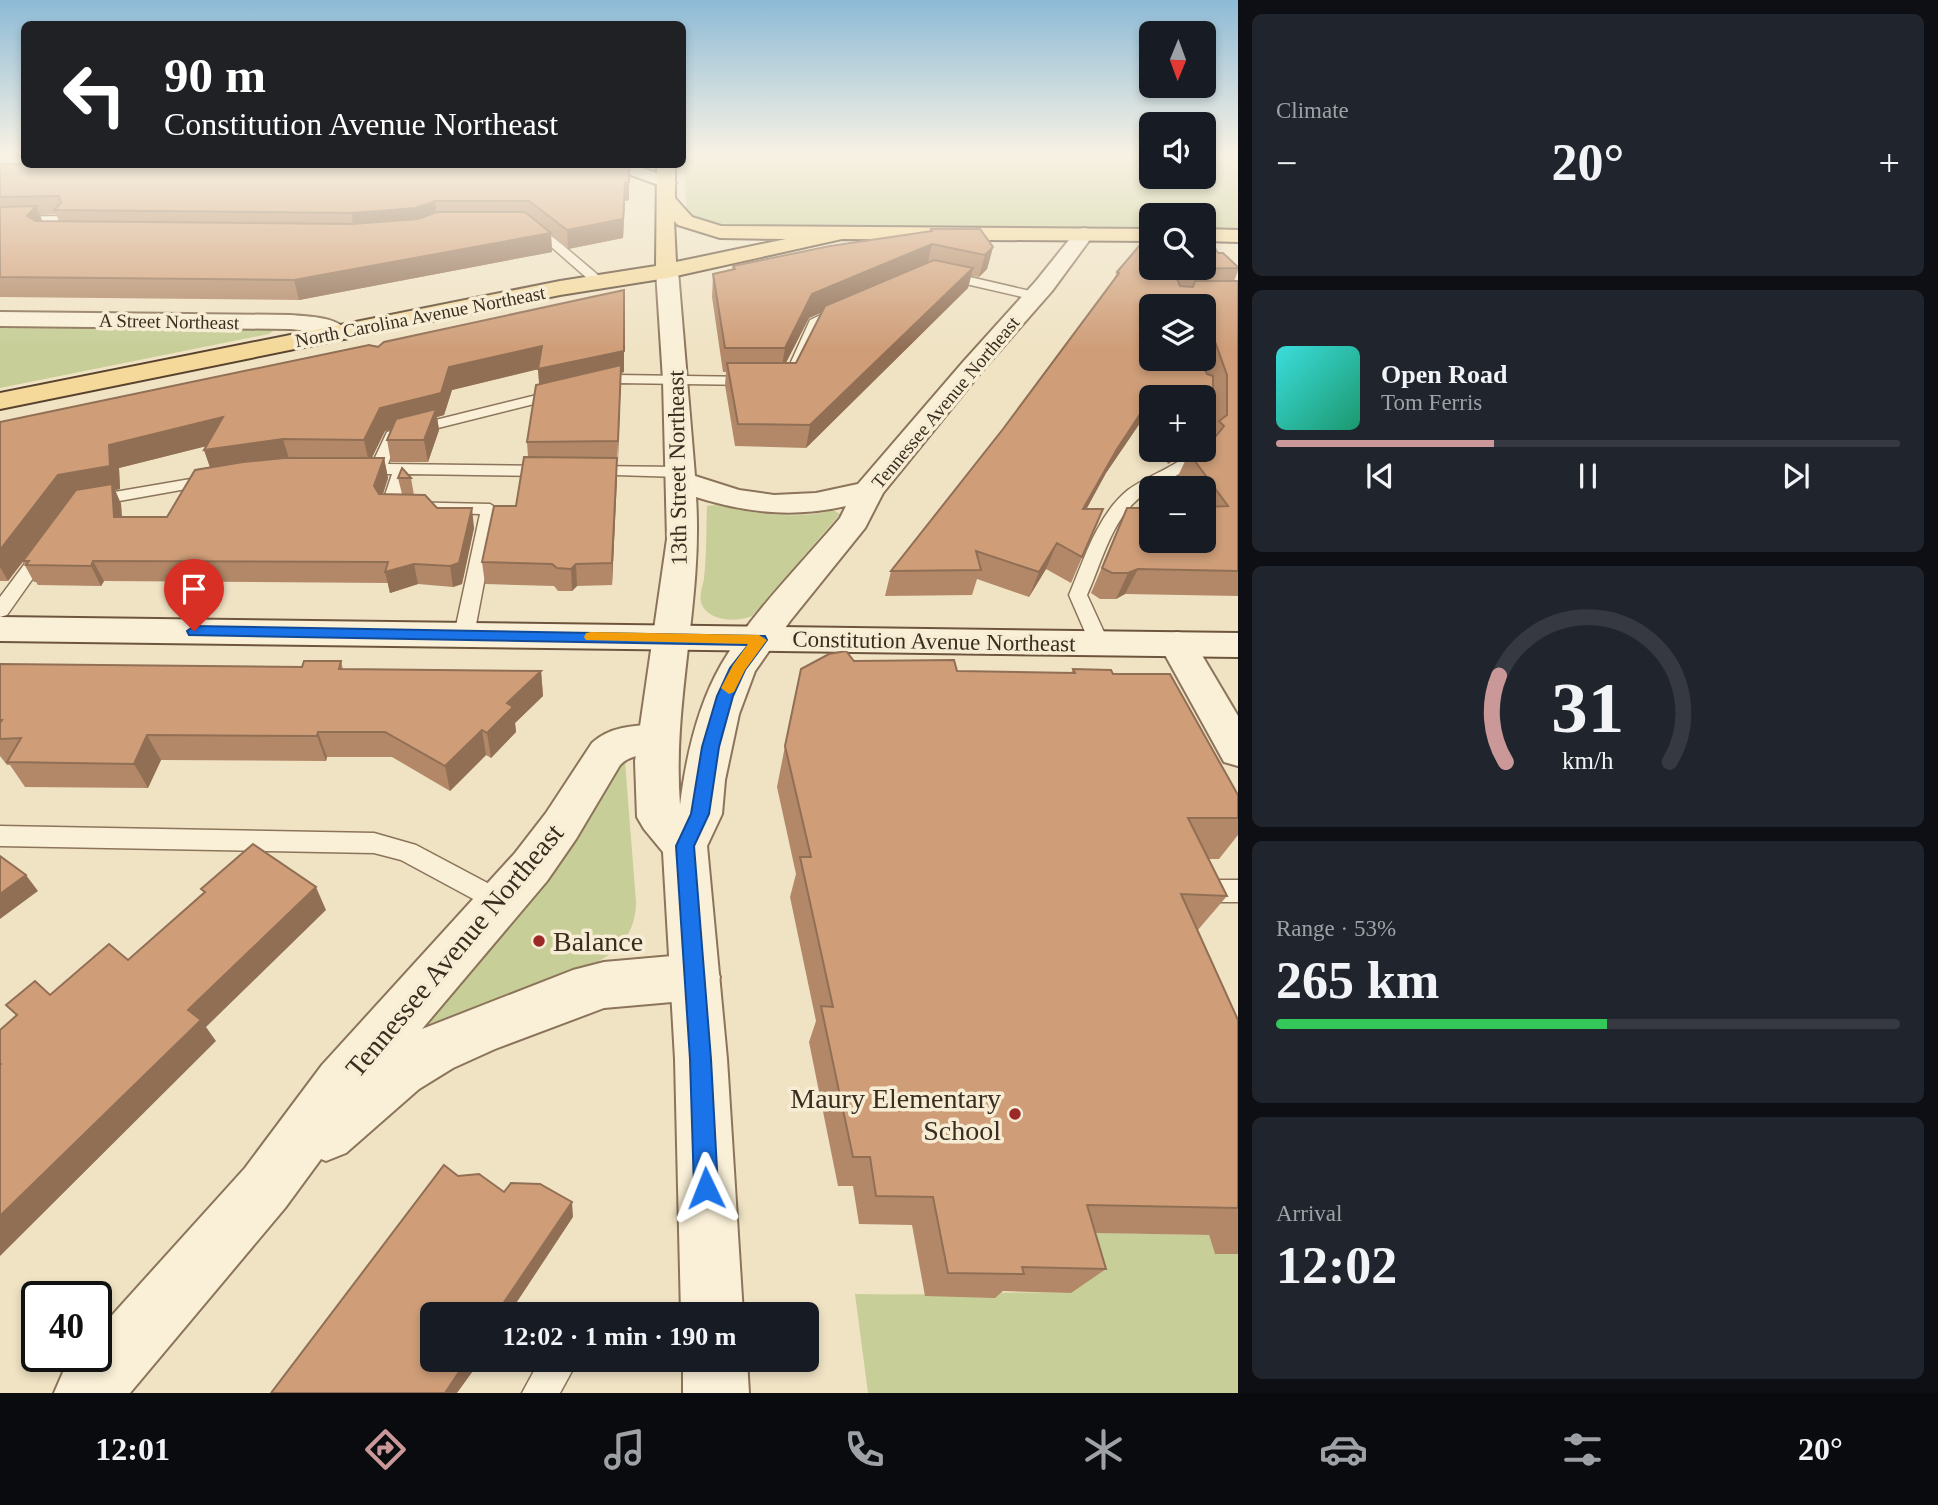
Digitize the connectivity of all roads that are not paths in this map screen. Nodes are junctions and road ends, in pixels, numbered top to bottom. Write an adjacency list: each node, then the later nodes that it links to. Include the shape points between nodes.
1 (662, 218): 11 (main road, 13th Street Northeast)
2 (684, 218): 5 (main road, via 711,230)
3 (1, 219): 6 (lane, via 62,219 44,234)
4 (517, 225): 13 (lane, via 535,227)
5 (841, 233): 7 (main road); 11 (main road, North Carolina Avenue Northeast)
6 (58, 234)
7 (1084, 234): 8 (main road); 14 (street, Tennessee Avenue Northeast)
8 (1139, 235)
9 (1216, 237): 10 (main road)
10 (1235, 239)
11 (667, 271): 13 (main road, North Carolina Avenue Northeast); 18 (street, 13th Street Northeast)
12 (928, 273): 14 (lane)
13 (600, 283): 17 (main road, North Carolina Avenue Northeast)
14 (1035, 296): 26 (street, Tennessee Avenue Northeast)
15 (857, 302): 18 (lane, via 815,323 788,379)
16 (0, 319): 17 (street, A Street Northeast, via 291,322)
17 (337, 333): 19 (main road, North Carolina Avenue Northeast)
18 (676, 380): 21 (lane, via 617,379 392,435); 25 (street, 13th Street Northeast)
19 (0, 401)
20 (1189, 462): 34 (lane, via 1139,489 1115,518 1078,594)
21 (378, 469): 22 (lane); 23 (lane)
22 (341, 470)
23 (402, 470): 25 (lane); 31 (lane, via 389,507 490,509)
24 (236, 476): 27 (lane)
25 (680, 476): 26 (street, via 743,501 772,506 813,504); 32 (street, 13th Street Northeast, via 682,554)
26 (869, 491): 33 (street, Tennessee Avenue Northeast, via 854,521)
27 (78, 504)
28 (54, 537): 29 (lane)
29 (0, 611)
30 (0, 629): 31 (street, Constitution Avenue Northeast)
31 (464, 635): 32 (street, Constitution Avenue Northeast)
32 (670, 638): 33 (street, Constitution Avenue Northeast); 37 (street, 13th Street Northeast)
33 (759, 640): 34 (street, Constitution Avenue Northeast); 40 (street, via 725,696 700,814)
34 (1099, 643): 35 (street, Constitution Avenue Northeast)
35 (1177, 644): 36 (street, Constitution Avenue Northeast); 38 (street)
36 (1238, 645)
37 (657, 740): 40 (street, 13th Street Northeast, via 659,817); 43 (street, Tennessee Avenue Northeast, via 612,747 561,826)
38 (1238, 751)
39 (0, 836): 43 (lane, via 374,843 407,852)
40 (685, 846): 44 (street)
41 (1196, 891): 42 (lane)
42 (1238, 891)
43 (501, 903): 45 (street, Tennessee Avenue Northeast, via 341,1084)
44 (695, 978): 45 (street, Tennessee Avenue Northeast, via 604,985 434,1050 373,1091); 46 (street)
45 (265, 1188): 49 (street, Tennessee Avenue Northeast)
46 (711, 1302)
47 (553, 1372): 50 (lane)
48 (715, 1372): 51 (street)
49 (88, 1393)
50 (540, 1393)
51 (716, 1393)

